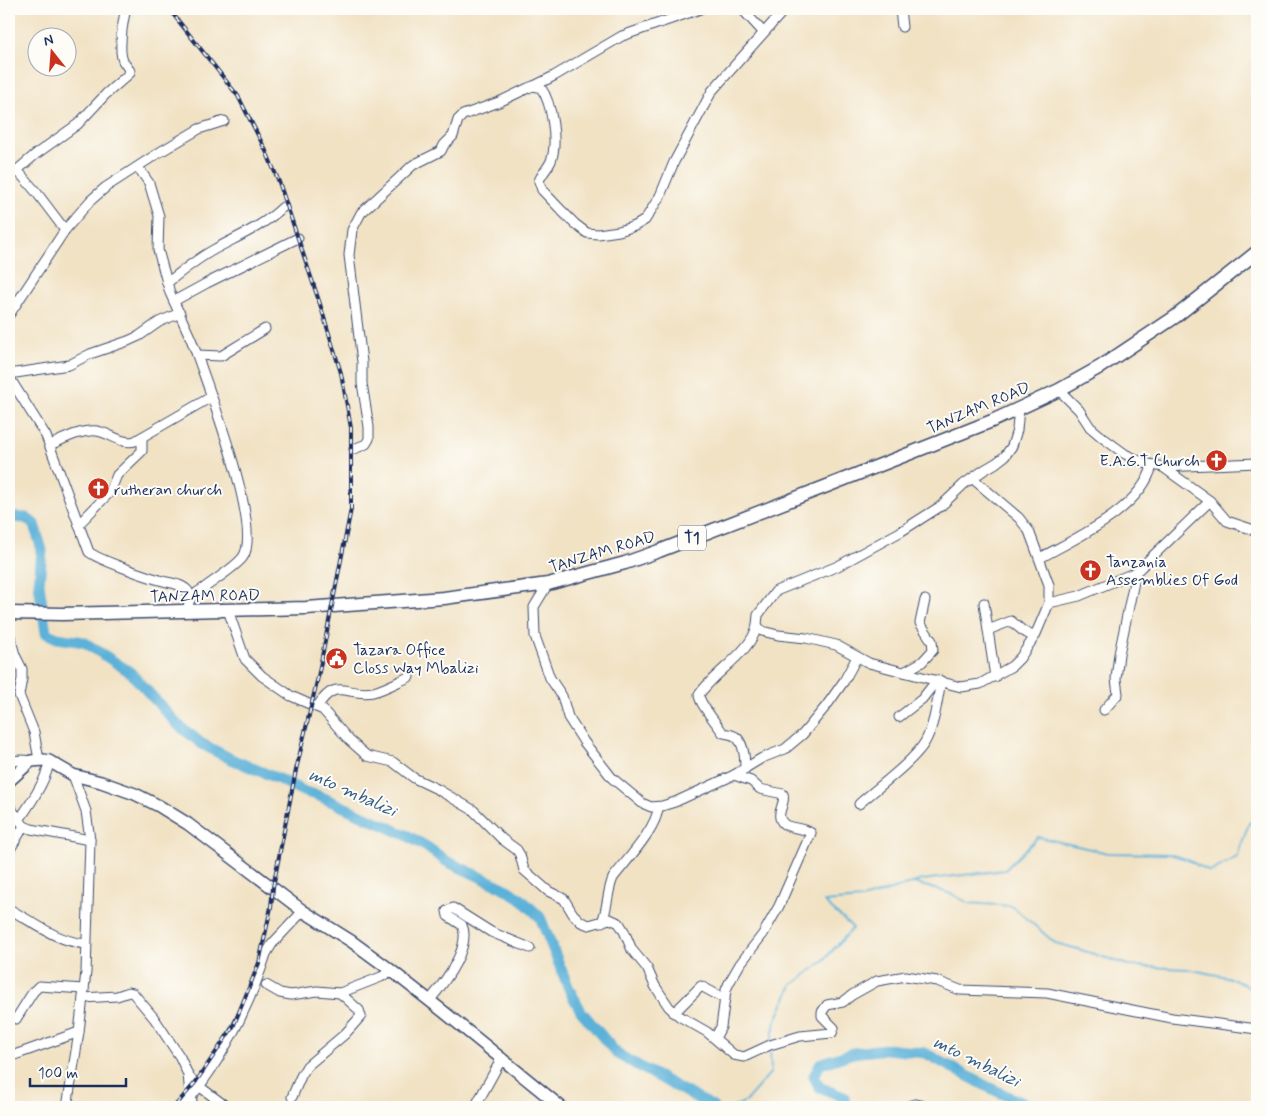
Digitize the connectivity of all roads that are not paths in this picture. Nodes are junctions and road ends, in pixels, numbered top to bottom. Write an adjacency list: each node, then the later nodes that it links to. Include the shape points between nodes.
1 (126, 9): 11 (street, via 122,55 130,73 78,124)
2 (700, 9): 8 (street, via 622,36)
3 (742, 9): 7 (street)
4 (785, 9): 7 (street)
5 (900, 9): 6 (street)
6 (902, 27)
7 (763, 32): 8 (street, via 712,90 649,214 635,226 619,231 587,233 540,187 539,181 550,163 554,143 546,97 541,88)
8 (533, 86): 29 (street, via 463,115 441,151 413,165 361,214 354,225 349,255 370,435 366,444)
9 (224, 121): 10 (street, via 199,129)
10 (138, 166): 14 (street, via 98,194); 17 (street, via 149,183 159,216 158,250)
11 (17, 170): 12 (street); 14 (street, via 38,192)
12 (9, 177)
13 (283, 206): 17 (street, via 272,217 206,255)
14 (65, 230): 20 (street)
15 (298, 238): 18 (street)
16 (1257, 252): 24 (highway, TANZAM ROAD / T1, via 1175,318)
17 (167, 283): 18 (street)
18 (174, 302): 19 (street)
19 (180, 313): 22 (street); 23 (street, via 158,322 139,336 69,365)
20 (9, 315)
21 (265, 330): 22 (street, via 221,356)
22 (197, 355): 25 (street)
23 (9, 375): 28 (street, via 42,426)
24 (1059, 390): 26 (highway, TANZAM ROAD / T1); 31 (street, via 1103,438)
25 (211, 397): 27 (street); 43 (street, via 239,483 247,544 245,554 237,564 217,577)
26 (1019, 408): 33 (street, via 1017,430 1009,452); 39 (highway, TANZAM ROAD / T1, via 659,551)
27 (142, 437): 28 (street, via 126,443 89,431); 35 (street, via 142,450 117,475 110,492)
28 (50, 445): 35 (street)
29 (354, 449)
30 (1257, 463): 32 (street)
31 (1152, 466): 32 (street); 37 (street, via 1150,474 1119,511)
32 (1163, 467): 34 (street)
33 (972, 478): 37 (street, via 1019,518 1029,531); 46 (street, via 941,506 900,532 838,566 776,591 758,615)
34 (1210, 501): 36 (street, via 1227,521); 38 (street)
35 (78, 524): 43 (street, via 89,552 182,586 188,591)
36 (1257, 531)
37 (1040, 558): 42 (street, via 1049,585)
38 (1136, 572): 42 (street, via 1079,596); 56 (street, via 1119,654 1118,694)
39 (548, 584): 44 (highway, TANZAM ROAD / T1, via 444,598); 66 (street, via 534,606 534,636 550,678 562,696 568,718 612,778 642,803 651,808)
40 (925, 600): 51 (street, via 920,623 932,641 933,650 922,662)
41 (984, 603): 47 (street)
42 (1048, 603): 49 (street)
43 (189, 606): 44 (highway, TANZAM ROAD / T1); 45 (highway, TANZAM ROAD / T1, via 62,614)
44 (228, 610): 55 (street, via 245,659 251,666 291,696)
45 (9, 612)
46 (758, 625): 50 (street, via 762,631 836,645); 60 (street, via 750,641 704,687 698,698 723,734 733,735 738,740 744,753)
47 (988, 630): 49 (street, via 1011,621); 53 (street)
48 (9, 633): 59 (street, via 22,669 20,695 34,732)
49 (1034, 637): 53 (street, via 1020,658)
50 (857, 658): 51 (street); 60 (street, via 836,694 803,734 785,749 762,758)
51 (904, 672): 54 (street)
52 (409, 677): 55 (street, via 374,692 337,689 324,697)
53 (995, 677): 54 (street, via 965,687)
54 (939, 681): 57 (street); 64 (street, via 933,721 925,742)
55 (317, 707): 72 (street, via 329,715 367,756 393,762 414,778 473,810 517,850 527,873 548,891 564,899 581,922 589,925)
56 (1104, 710)
57 (899, 717)
58 (9, 761): 59 (street)
59 (39, 761): 61 (main road); 63 (main road); 67 (street, via 48,770)
60 (745, 770): 62 (street)
61 (73, 775): 68 (street, via 86,811); 71 (main road, via 135,794 159,806)
62 (734, 775): 66 (street); 79 (street, via 752,781 760,789 783,794 781,820 786,825 811,833 779,906 734,974)
63 (9, 780)
64 (859, 804)
65 (9, 806): 67 (street)
66 (658, 807): 72 (street, via 658,816 613,878)
67 (22, 823): 68 (street, via 49,833); 69 (street)
68 (90, 840): 73 (street)
69 (9, 850)
70 (9, 909): 73 (street, via 48,934)
71 (304, 911): 75 (main road); 89 (street, via 266,954 236,1029)
72 (602, 922): 81 (street, via 613,919 619,923 632,950)
73 (86, 944): 77 (street)
74 (530, 948): 80 (street, via 491,932 453,908 448,909 448,916 462,925 465,936 457,960)
75 (388, 968): 78 (street, via 381,977); 80 (main road)
76 (266, 985): 78 (street, via 291,995 317,991)
77 (84, 993): 82 (street, via 39,986); 84 (street); 88 (street, via 117,996 133,993 154,1018)
78 (340, 993): 90 (street, via 359,1010 361,1016 307,1066)
79 (725, 999): 81 (street, via 701,986); 85 (street, via 721,1027)
80 (430, 1000): 87 (main road)
81 (674, 1012): 85 (street)
82 (16, 1019)
83 (1257, 1029): 85 (street, via 1172,1018 1047,993 960,990 937,981 906,976 876,981 843,1002 827,1005 822,1016 834,1028 832,1033 800,1036 744,1057 734,1055)
84 (79, 1032): 86 (street); 92 (street)
85 (715, 1038)
86 (9, 1057)
87 (502, 1058): 95 (street); 96 (main road)
88 (188, 1074): 89 (street); 91 (street)
89 (200, 1087): 91 (street); 94 (street)
90 (292, 1097)
91 (192, 1103): 93 (street)
92 (67, 1107)
93 (183, 1107)
94 (227, 1107)
95 (475, 1107)
96 (561, 1107)
97 (904, 1107): 98 (street, via 915,1104)
98 (929, 1107)

